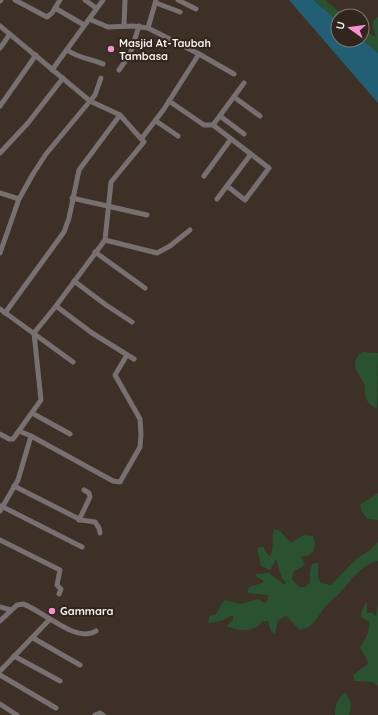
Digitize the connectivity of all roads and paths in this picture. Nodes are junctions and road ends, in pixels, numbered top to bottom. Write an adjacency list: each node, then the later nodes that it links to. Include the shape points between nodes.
1 (16, 0): 8 (street, via 47,17)
2 (60, 0): 8 (street)
3 (85, 0): 9 (street)
4 (103, 0): 9 (street)
5 (125, 0): 15 (street)
6 (178, 0): 10 (street)
7 (156, 2): 11 (street); 17 (street)
8 (55, 8): 13 (street)
9 (96, 8): 12 (street)
10 (196, 9)
11 (180, 12)
12 (88, 19): 13 (street); 15 (street, via 108,27)
13 (84, 25): 20 (street)
14 (0, 26): 18 (street)
15 (124, 26): 16 (street)
16 (139, 26): 17 (street); 25 (street, via 130,54)
17 (148, 28): 21 (street)
18 (10, 34): 19 (street); 22 (street)
19 (0, 48)
20 (68, 50): 23 (street, via 80,58 92,59); 24 (street)
21 (199, 54): 26 (street); 32 (street)
22 (36, 55): 24 (street); 33 (street)
23 (103, 64)
24 (52, 70): 27 (street)
25 (118, 70)
26 (234, 74)
27 (63, 78): 31 (street); 43 (street, via 28,123)
28 (101, 78): 31 (street)
29 (244, 84): 30 (street)
30 (234, 97): 35 (street); 36 (street)
31 (90, 101): 34 (street); 49 (street, via 46,154)
32 (169, 101): 37 (street); 38 (street, via 204,125)
33 (0, 106)
34 (120, 115): 41 (street); 48 (street, via 83,163 76,176)
35 (220, 116): 38 (street); 39 (street)
36 (260, 116)
37 (156, 121): 40 (street); 41 (street)
38 (213, 125): 42 (street)
39 (244, 134)
40 (178, 136)
41 (142, 139): 51 (street, via 144,144 111,182)
42 (231, 139): 44 (street); 45 (street)
43 (0, 153)
44 (251, 154): 46 (street); 46 (street, via 269,168 245,200)
45 (204, 176)
46 (227, 186): 50 (street)
47 (0, 193): 49 (street)
48 (72, 198): 51 (street); 61 (street, via 64,232)
49 (19, 199): 56 (street)
50 (217, 199)
51 (108, 206): 52 (street); 54 (street)
52 (147, 216)
53 (190, 230): 54 (street, via 157,253)
54 (104, 240): 55 (street)
55 (96, 252): 57 (street); 58 (street)
56 (0, 253)
57 (74, 281): 59 (street); 62 (street)
58 (145, 288)
59 (56, 306): 63 (street); 64 (street)
60 (0, 309): 61 (street)
61 (5, 313): 63 (street)
62 (132, 322)
63 (34, 333): 66 (street); 67 (street, via 42,397)
64 (127, 355): 65 (street); 71 (street, via 116,375 140,419 142,440 120,482 113,481)
65 (134, 359)
66 (73, 362)
67 (32, 413): 68 (street); 70 (street)
68 (19, 431): 69 (street, via 10,440); 71 (street)
69 (0, 434)
70 (70, 434)
71 (31, 436): 72 (street)
72 (14, 486): 74 (street); 75 (street)
73 (84, 490): 75 (street, via 89,493 89,498)
74 (1, 508): 78 (street)
75 (79, 520): 76 (street, via 95,522)
76 (100, 533)
77 (0, 540): 79 (street, via 59,569)
78 (82, 547)
79 (59, 594)
80 (0, 608): 81 (street)
81 (11, 610): 82 (street, via 23,604); 83 (street)
82 (50, 619): 84 (street, via 76,632 88,634); 85 (street)
83 (0, 621)
84 (96, 631)
85 (33, 638): 86 (street); 87 (street)
86 (14, 656): 88 (street); 90 (street)
87 (80, 665)
88 (0, 671)
89 (0, 675): 92 (street)
90 (60, 681)
91 (0, 704): 93 (street)
92 (56, 708)
93 (17, 715)
94 (96, 715): 95 (street)
95 (103, 715)

